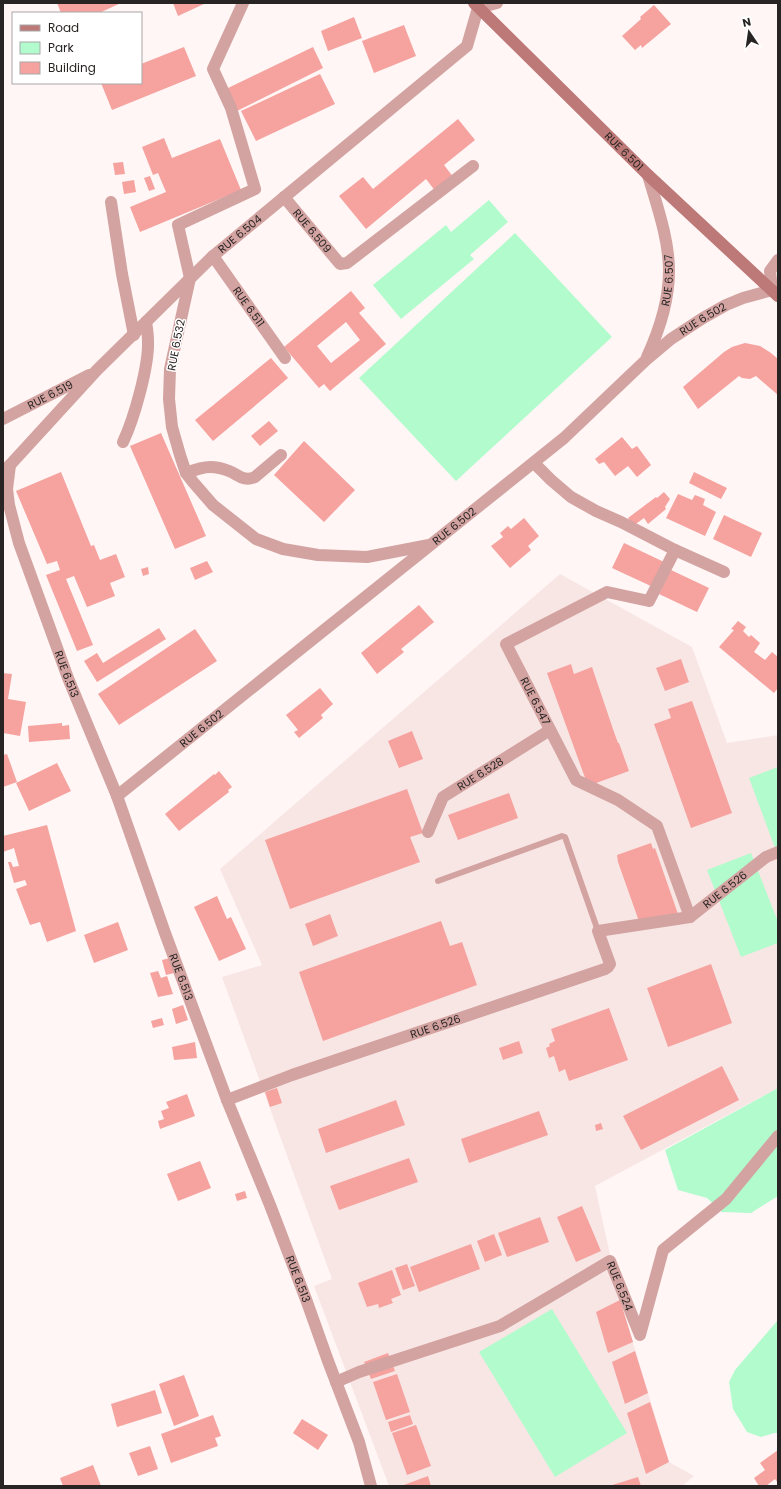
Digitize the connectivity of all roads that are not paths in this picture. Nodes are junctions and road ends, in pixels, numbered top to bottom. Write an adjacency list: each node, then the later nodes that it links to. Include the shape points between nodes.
1 (243, 3): 10 (street, RUE 6.532, via 213,69 231,108 256,189 178,225)
2 (497, 3): 3 (street)
3 (476, 6): 5 (street, RUE 6.501); 6 (street, RUE 6.504, via 467,46)
4 (473, 166): 6 (street, RUE 6.509, via 350,262 340,264)
5 (648, 175): 11 (street, RUE 6.501); 15 (street, RUE 6.507, via 661,221 669,272 667,295 655,339)
6 (284, 197): 8 (street, RUE 6.504)
7 (111, 202): 13 (street)
8 (213, 256): 10 (street, RUE 6.504); 14 (street, RUE 6.511)
9 (778, 260): 11 (street, via 770,271)
10 (190, 278): 12 (street, RUE 6.504); 22 (street, RUE 6.532, via 170,369 169,399 172,427)
11 (775, 293): 15 (street, RUE 6.502, via 743,298 703,318 671,339)
12 (146, 322): 13 (street, RUE 6.504); 18 (street, via 148,341 144,370)
13 (134, 335): 16 (street, RUE 6.504)
14 (285, 358)
15 (646, 360): 20 (street, RUE 6.502)
16 (97, 370): 17 (street, RUE 6.519); 21 (street, RUE 6.504)
17 (3, 419)
18 (123, 442)
19 (282, 455): 22 (street, via 255,477 246,480 229,471 211,467)
20 (534, 463): 23 (street, RUE 6.502); 24 (street, via 571,496)
21 (6, 468): 27 (street, RUE 6.513, via 9,505 19,543 68,678)
22 (186, 473): 23 (street, RUE 6.532, via 213,505 256,539 283,549 318,555 367,557)
23 (433, 544): 27 (street, RUE 6.502)
24 (675, 550): 25 (street); 26 (street, RUE 6.547, via 649,601 607,592 506,644)
25 (724, 572)
26 (550, 730): 28 (street, RUE 6.528, via 443,797); 31 (street, RUE 6.547, via 576,780 618,800 657,826)
27 (117, 796): 33 (street, RUE 6.513)
28 (428, 832)
29 (778, 852): 31 (street, RUE 6.526, via 766,857)
30 (438, 880): 32 (lane, RUE 6.526, via 562,836 565,837)
31 (690, 917): 32 (street, RUE 6.526)
32 (598, 932): 33 (street, RUE 6.526, via 610,964 608,968 292,1075)
33 (227, 1100): 35 (street, RUE 6.513, via 270,1205)
34 (778, 1136): 35 (street, RUE 6.524, via 726,1199 663,1250 640,1335 610,1261 500,1326 359,1372)
35 (336, 1382): 36 (street, RUE 6.513, via 359,1442)
36 (372, 1486)

